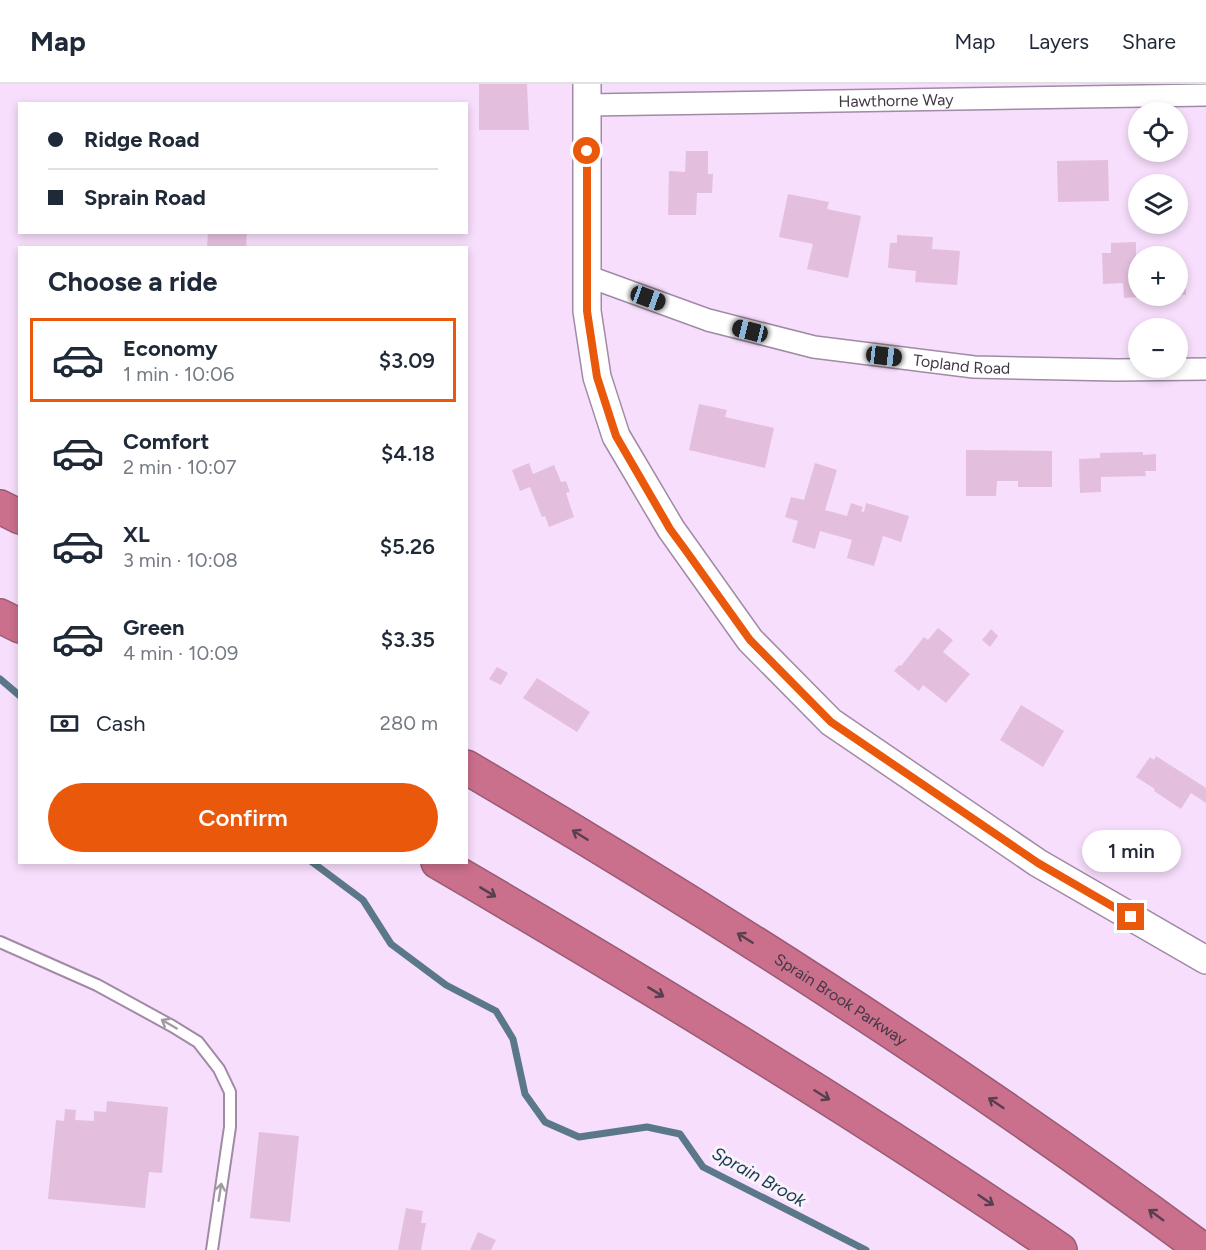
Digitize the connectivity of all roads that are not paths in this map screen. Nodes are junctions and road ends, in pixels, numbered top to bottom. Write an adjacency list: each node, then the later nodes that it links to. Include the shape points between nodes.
1 (587, 95): 2 (street, Hawthorne Way); 3 (street)
2 (1206, 95)
3 (587, 276): 4 (street, Topland Road, via 708,320 814,347 974,367); 12 (street, via 587,311 597,377 616,436 670,529 750,640 831,722 1038,863)
4 (1206, 369)
5 (0, 507): 6 (highway)
6 (18, 516)
7 (0, 616): 8 (highway)
8 (18, 625)
9 (468, 768): 15 (highway, Sprain Brook Parkway, one-way to 9, via 843,1001)
10 (441, 864): 14 (highway, one-way to 14, via 753,1051)
11 (0, 942): 13 (lane, one-way to 11, via 231,1127 231,1092 219,1069 198,1042 172,1026 97,985)
12 (1206, 960)
13 (212, 1250)
14 (1060, 1250)
15 (1203, 1250)

